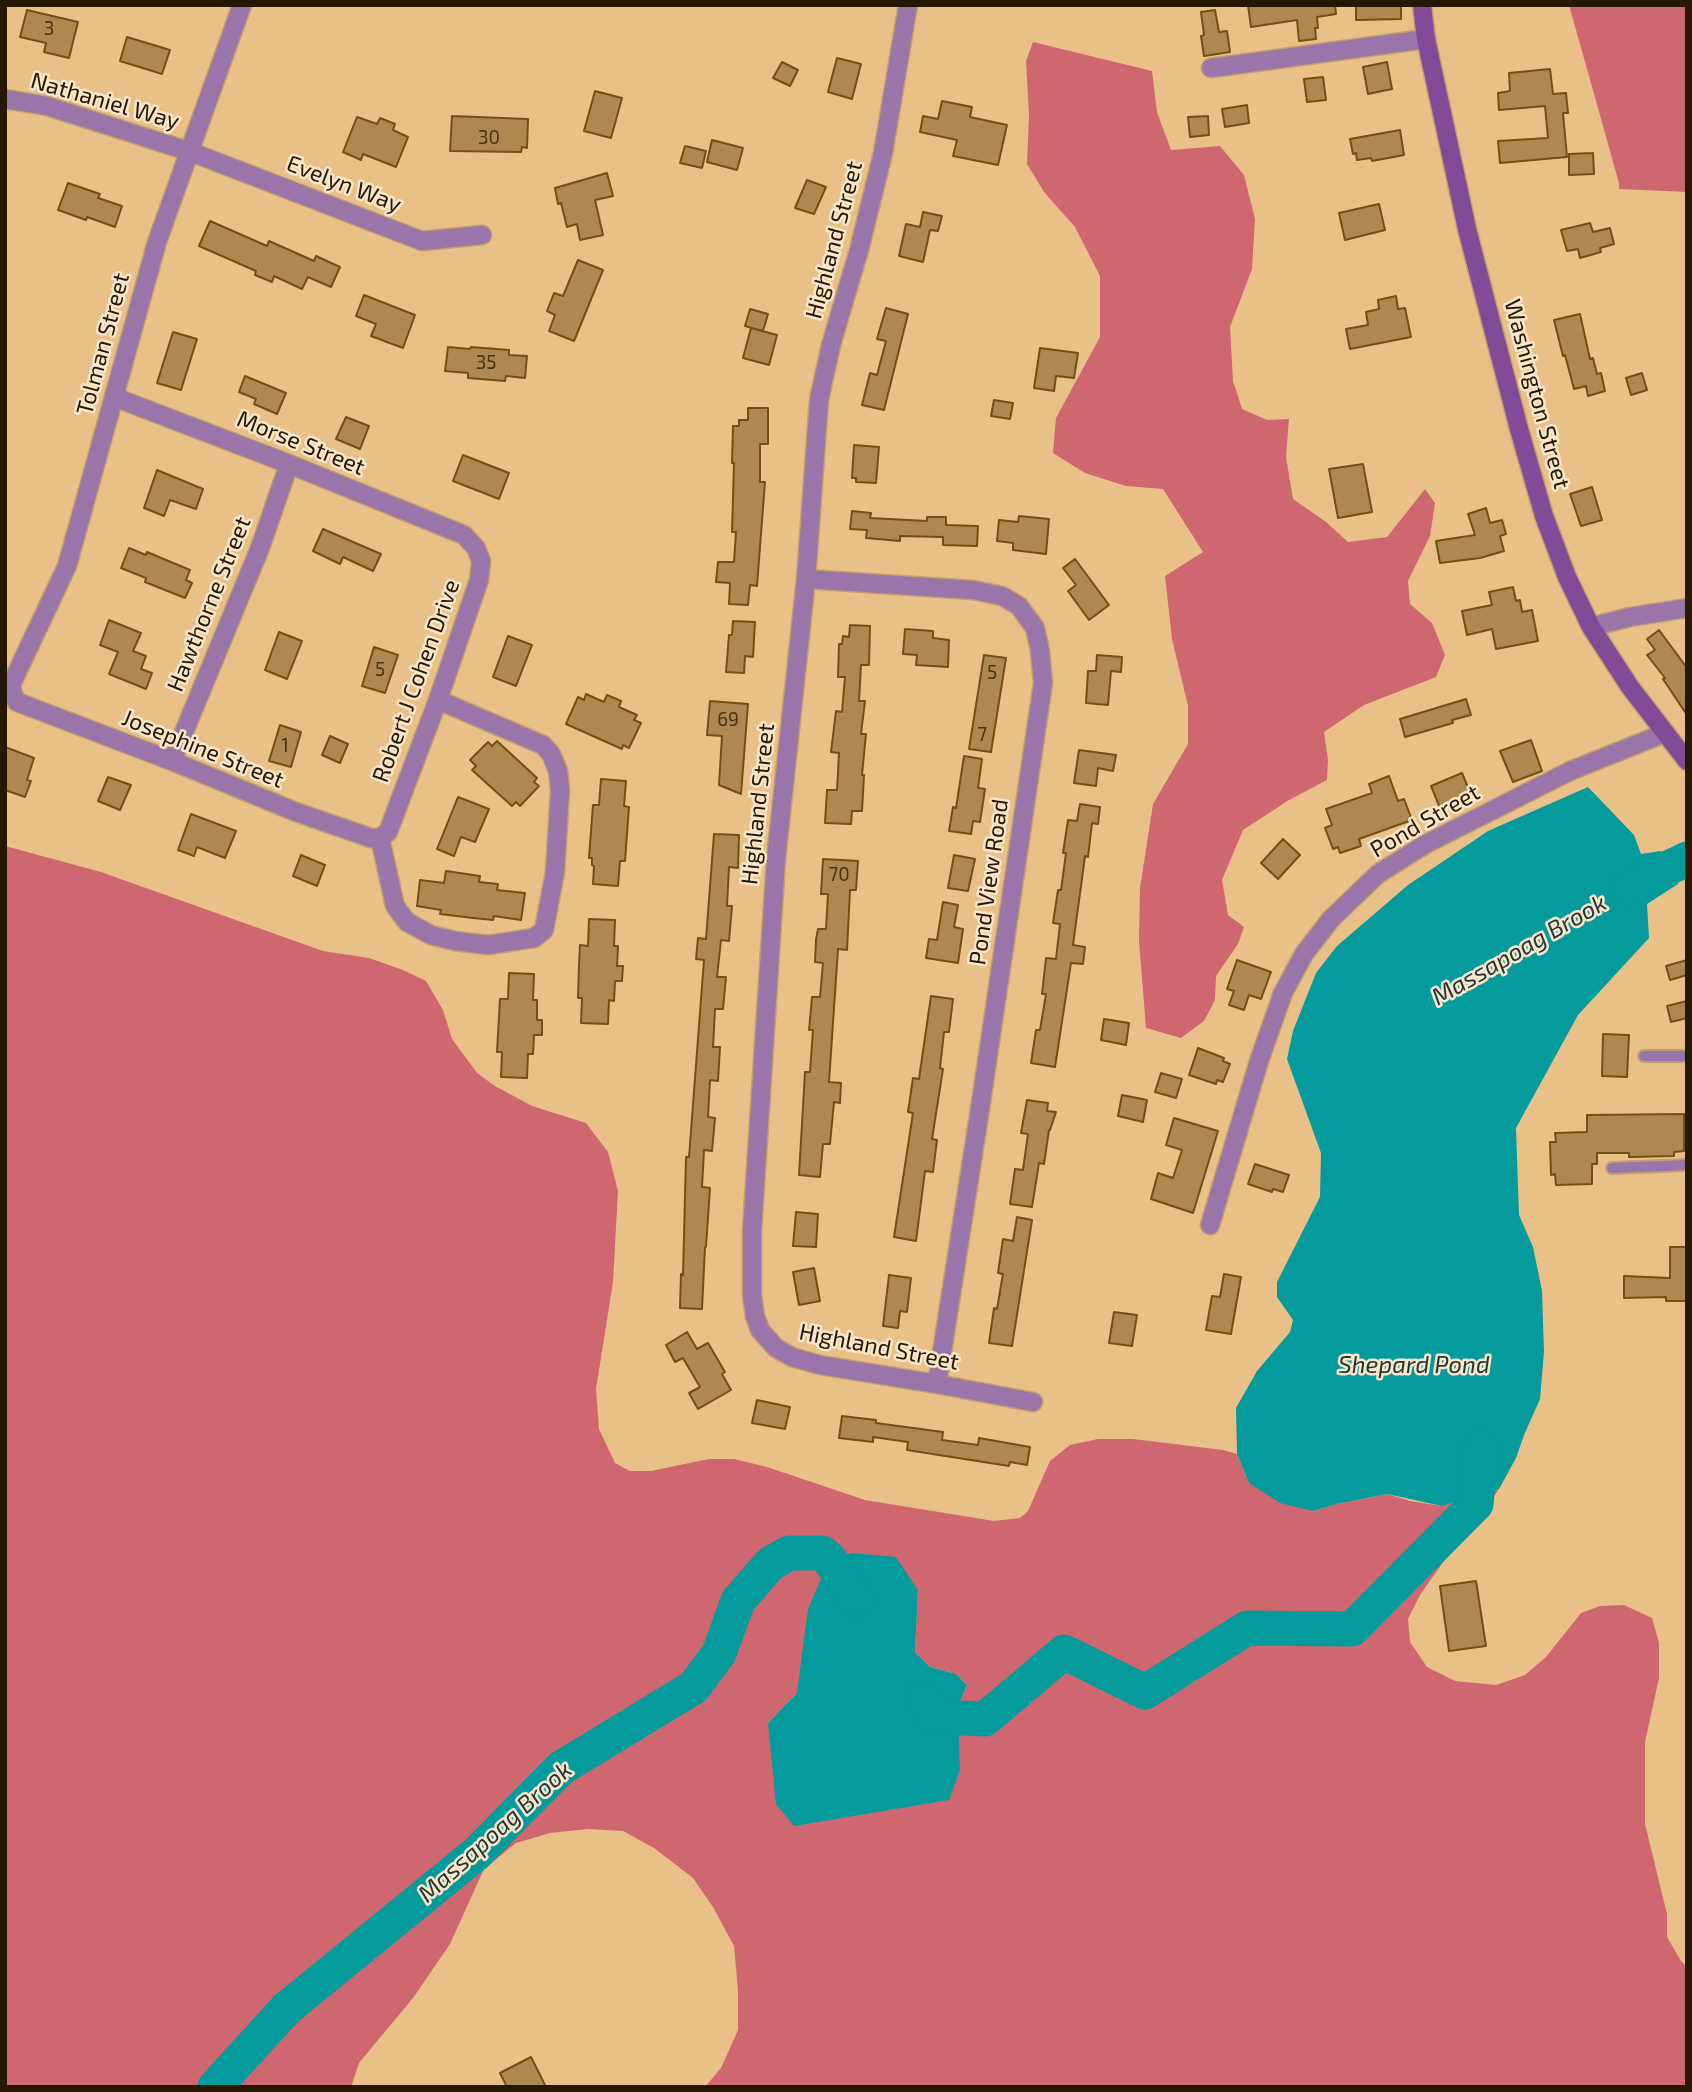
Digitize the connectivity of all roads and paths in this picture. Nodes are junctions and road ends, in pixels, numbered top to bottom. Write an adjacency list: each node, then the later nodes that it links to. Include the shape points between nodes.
1 (242, 5): 7 (street, Tolman Street)
2 (908, 5): 12 (street, Highland Street, via 883,153 819,400)
3 (1422, 5): 4 (main road, Washington Street)
4 (1426, 39): 5 (street); 14 (main road, Washington Street, via 1467,229 1526,456 1567,577)
5 (1210, 68)
6 (5, 99): 7 (street, Nathaniel Way, via 47,106)
7 (191, 152): 8 (street, Evelyn Way, via 422,242); 9 (street, Tolman Street, via 157,242)
8 (482, 235)
9 (114, 397): 10 (street, Morse Street); 15 (street, Tolman Street, via 67,566 11,685)
10 (289, 464): 11 (street, Morse Street); 18 (street, Hawthorne Street, via 260,548)
11 (468, 539): 16 (street, Robert J Cohen Drive, via 481,561 479,580)
12 (806, 579): 26 (street, Highland Street, via 773,901 751,1231 753,1307 760,1330 782,1353 820,1365); 26 (street, Pond View Road, via 1002,596 1018,606 1035,628 1040,651 1043,684)
13 (1687, 608): 14 (street)
14 (1591, 627): 17 (main road, Washington Street)
15 (13, 694): 18 (street, Josephine Street, via 17,702)
16 (438, 700): 20 (street, Robert J Cohen Drive, via 387,832); 20 (street, via 544,745 551,754 560,790 555,872 544,930 534,938 488,945 455,942 407,922 395,906)
17 (1665, 733): 19 (main road, Washington Street); 25 (street, Pond Street, via 1570,771 1424,845 1378,874 1331,919 1304,954 1283,993)
18 (172, 761): 20 (street, Josephine Street, via 296,813)
19 (1687, 761)
20 (380, 838)
21 (1644, 1056): 22 (lane)
22 (1687, 1056)
23 (1687, 1165): 24 (lane)
24 (1612, 1168)
25 (1210, 1226)
26 (937, 1384): 27 (street, Highland Street)
27 (1033, 1402)

